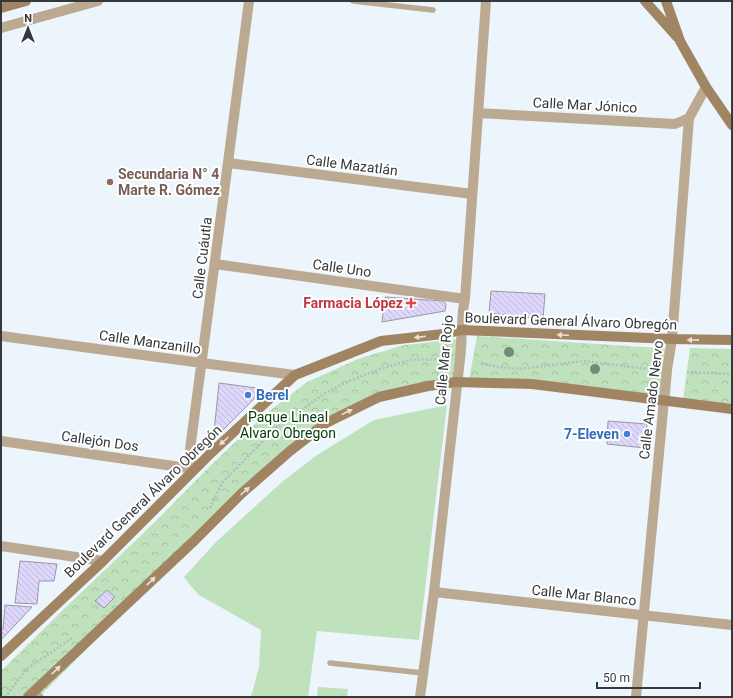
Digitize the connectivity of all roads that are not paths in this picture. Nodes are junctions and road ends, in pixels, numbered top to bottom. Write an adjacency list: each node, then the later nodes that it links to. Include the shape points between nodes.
1 (26, 1): 8 (main road)
2 (98, 1): 10 (street)
3 (249, 1): 16 (street, Calle Cuáutla)
4 (353, 1): 9 (lane)
5 (486, 1): 13 (street, Calle Mar Rojo)
6 (645, 1): 11 (main road)
7 (666, 1): 11 (main road)
8 (1, 8)
9 (433, 10)
10 (1, 28)
11 (680, 41): 12 (main road)
12 (706, 87): 14 (street, Calle Amado Nervo); 15 (main road)
13 (478, 113): 14 (street, Calle Mar Jónico, via 675,124); 17 (street, Calle Mar Rojo)
14 (689, 118): 22 (street, Calle Amado Nervo)
15 (732, 125)
16 (228, 163): 17 (street, Calle Mazatlán); 18 (street, Calle Cuáutla)
17 (472, 194): 19 (street, Calle Mar Rojo)
18 (216, 264): 19 (street, Calle Uno); 24 (street, Calle Cuáutla)
19 (465, 299): 20 (street, Calle Mar Rojo)
20 (461, 330): 22 (main road, Boulevard General Álvaro Obregón, one-way to 20); 25 (main road, Boulevard General Álvaro Obregón, one-way to 25, via 381,341); 26 (street, Calle Mar Rojo)
21 (1, 336): 24 (street, Calle Manzanillo)
22 (672, 339): 23 (main road, Boulevard General Álvaro Obregón, one-way to 22); 27 (street, Calle Amado Nervo)
23 (732, 340)
24 (202, 363): 25 (street, Calle Manzanillo); 30 (street, Calle Cuáutla, via 189,457)
25 (296, 375): 30 (main road, Boulevard General Álvaro Obregón, one-way to 30)
26 (456, 382): 27 (main road, via 532,384); 33 (street, Calle Mar Rojo); 39 (main road, one-way to 26, via 242,493 290,450 326,423 379,397)
27 (664, 400): 28 (main road); 34 (street, Calle Amado Nervo)
28 (732, 408)
29 (1, 441): 30 (street, Callejón Dos)
30 (194, 470): 32 (main road, Boulevard General Álvaro Obregón)
31 (1, 546): 32 (street)
32 (103, 562): 36 (main road, Boulevard General Álvaro Obregón)
33 (434, 592): 34 (street, Calle Mar Blanco); 38 (street, Calle Mar Rojo)
34 (643, 615): 35 (street, Calle Mar Blanco); 41 (street, Calle Amado Nervo)
35 (732, 625)
36 (3, 651)
37 (330, 663): 38 (lane)
38 (423, 673): 40 (street, Calle Mar Rojo)
39 (34, 695)
40 (420, 697)
41 (636, 697)

